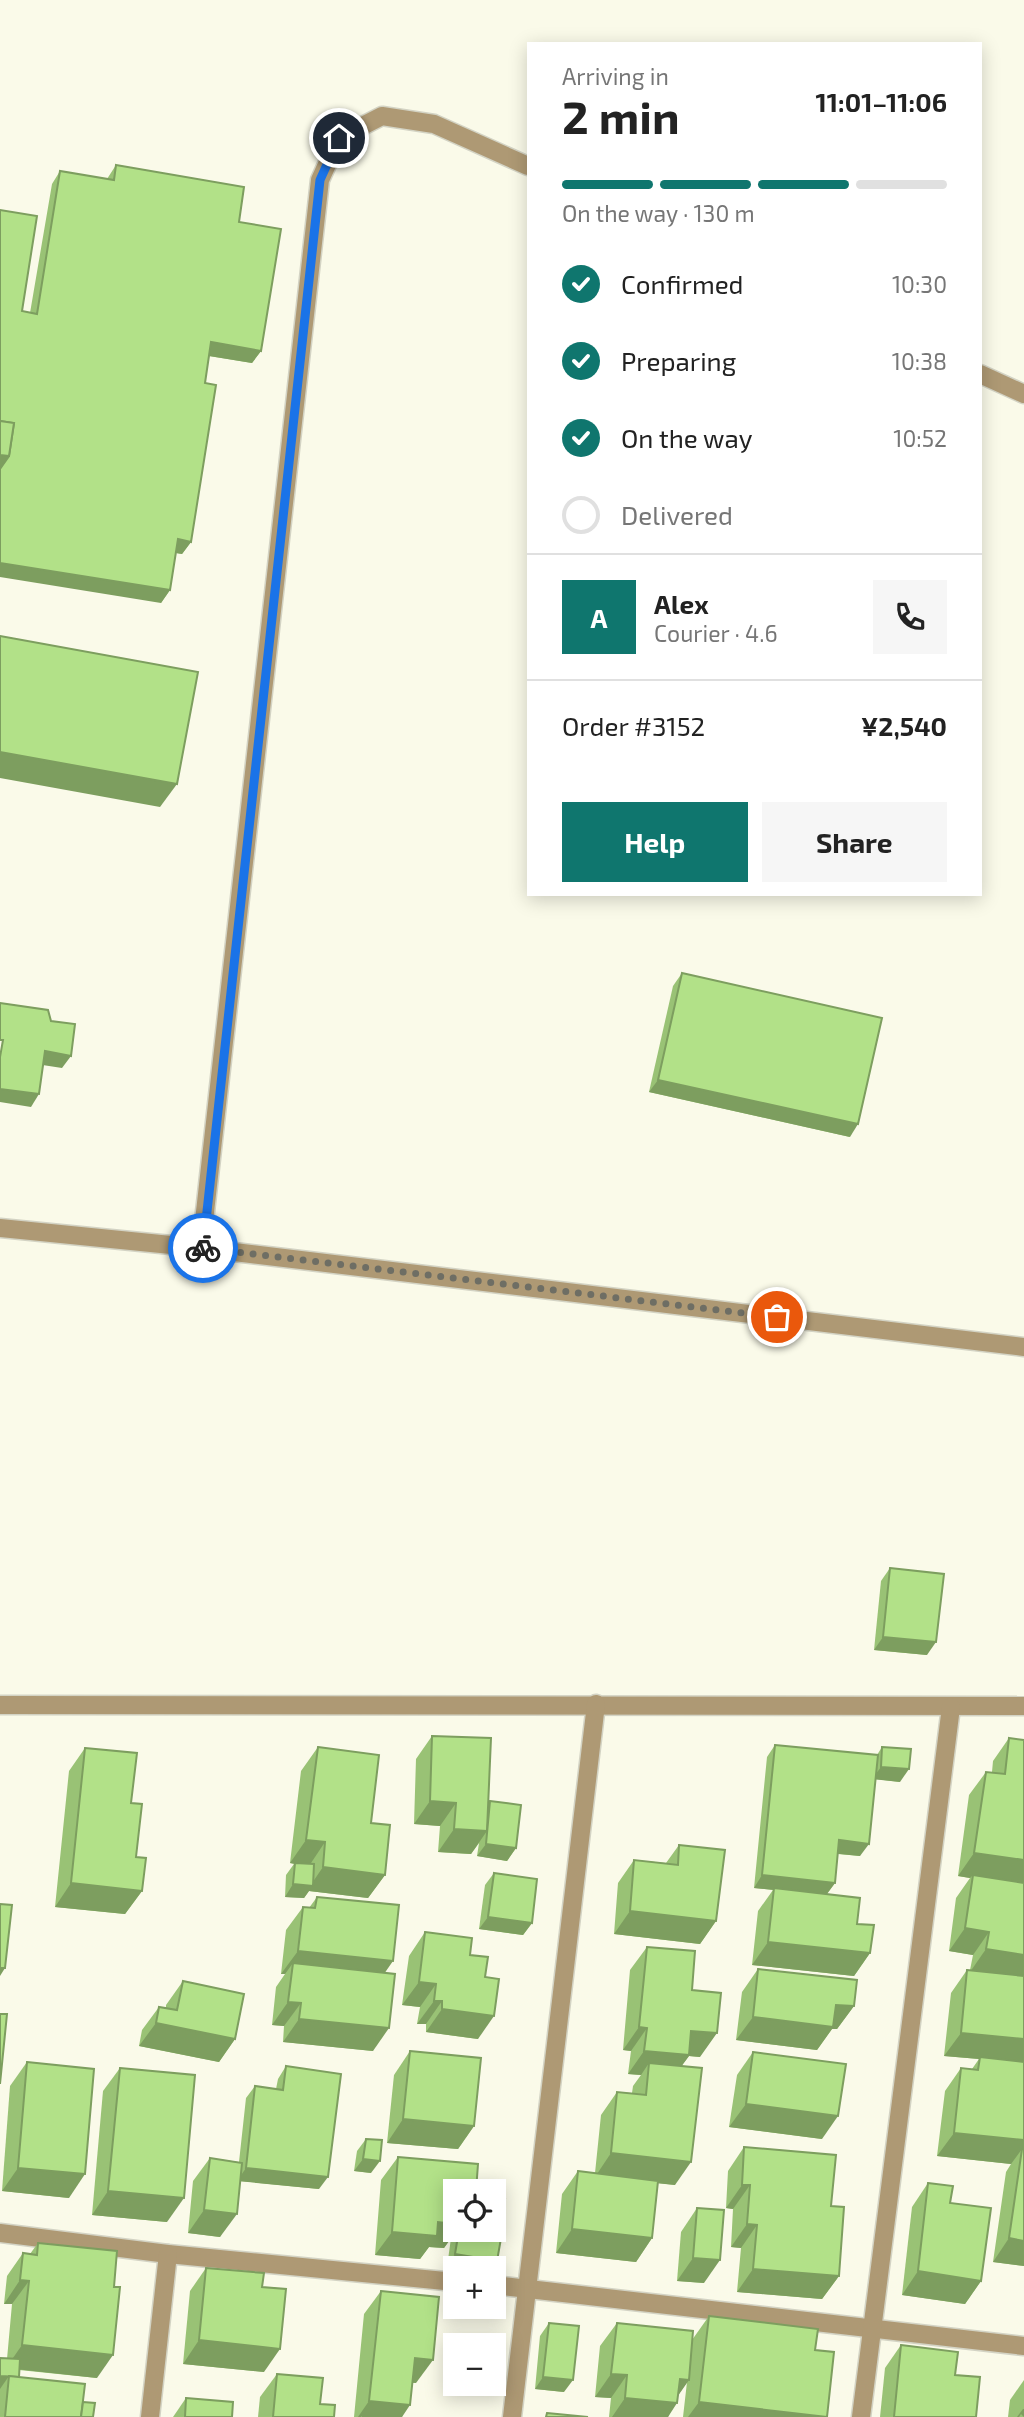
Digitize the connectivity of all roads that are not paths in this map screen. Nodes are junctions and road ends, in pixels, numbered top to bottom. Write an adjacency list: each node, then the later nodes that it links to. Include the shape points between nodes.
1 (527, 166): 5 (street, via 434,124 382,116 339,138 320,180)
2 (982, 375): 3 (street)
3 (1024, 394)
4 (0, 1228): 5 (street)
5 (201, 1248): 6 (street)
6 (1024, 1347)
7 (596, 1704): 8 (street); 9 (street); 15 (street)
8 (0, 1705)
9 (951, 1706): 10 (street); 16 (street)
10 (1024, 1706)
11 (0, 2233): 12 (street)
12 (168, 2254): 13 (street); 18 (street)
13 (443, 2281)
14 (506, 2286): 15 (street)
15 (528, 2289): 16 (street); 19 (street)
16 (870, 2329): 17 (street); 20 (street)
17 (1024, 2346)
18 (150, 2417)
19 (512, 2417)
20 (861, 2417)

